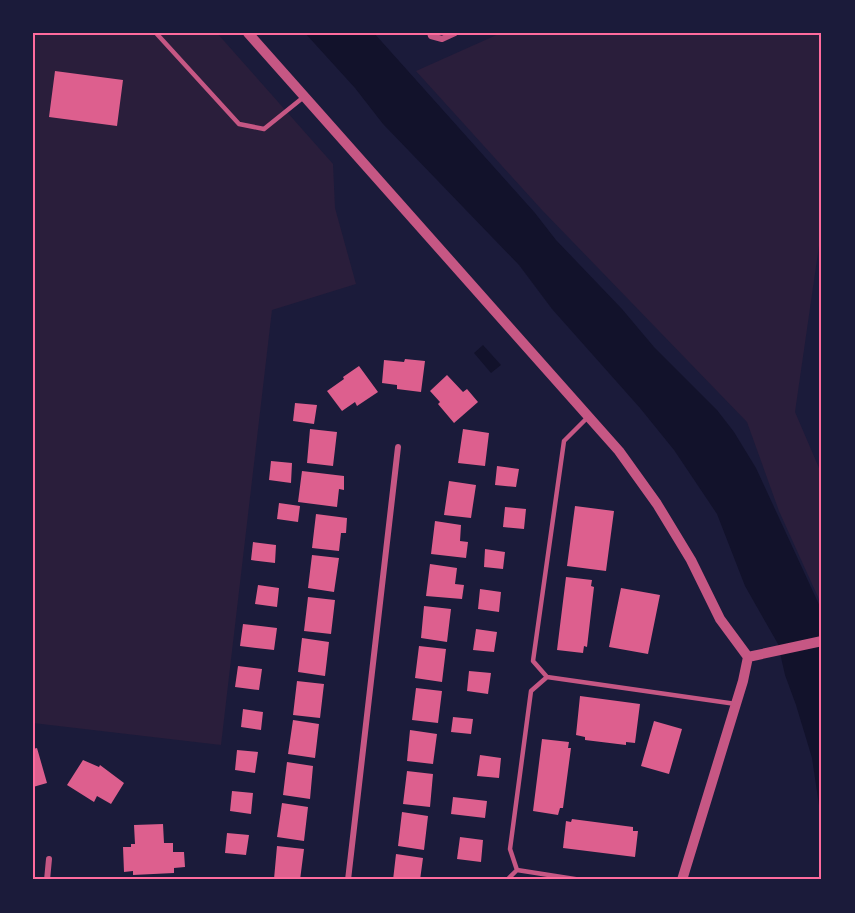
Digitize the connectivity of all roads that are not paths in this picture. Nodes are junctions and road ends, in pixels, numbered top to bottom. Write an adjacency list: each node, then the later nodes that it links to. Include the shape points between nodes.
1 (156, 33): 5 (lane, via 239,124 264,129)
2 (248, 33): 5 (street)
3 (455, 33): 4 (street, via 442,39)
4 (430, 34)
5 (305, 96): 6 (street)
6 (590, 416): 9 (street, via 657,504 691,560 720,620); 10 (lane, via 564,441 533,661)
7 (398, 447): 15 (street)
8 (822, 640): 9 (street)
9 (748, 657): 11 (street)
10 (547, 677): 11 (lane); 13 (lane, via 531,691 510,849)
11 (736, 704): 18 (street)
12 (49, 859): 14 (street)
13 (517, 870): 16 (lane); 17 (lane)
14 (47, 880)
15 (348, 880)
16 (507, 880)
17 (581, 880)
18 (682, 880)

